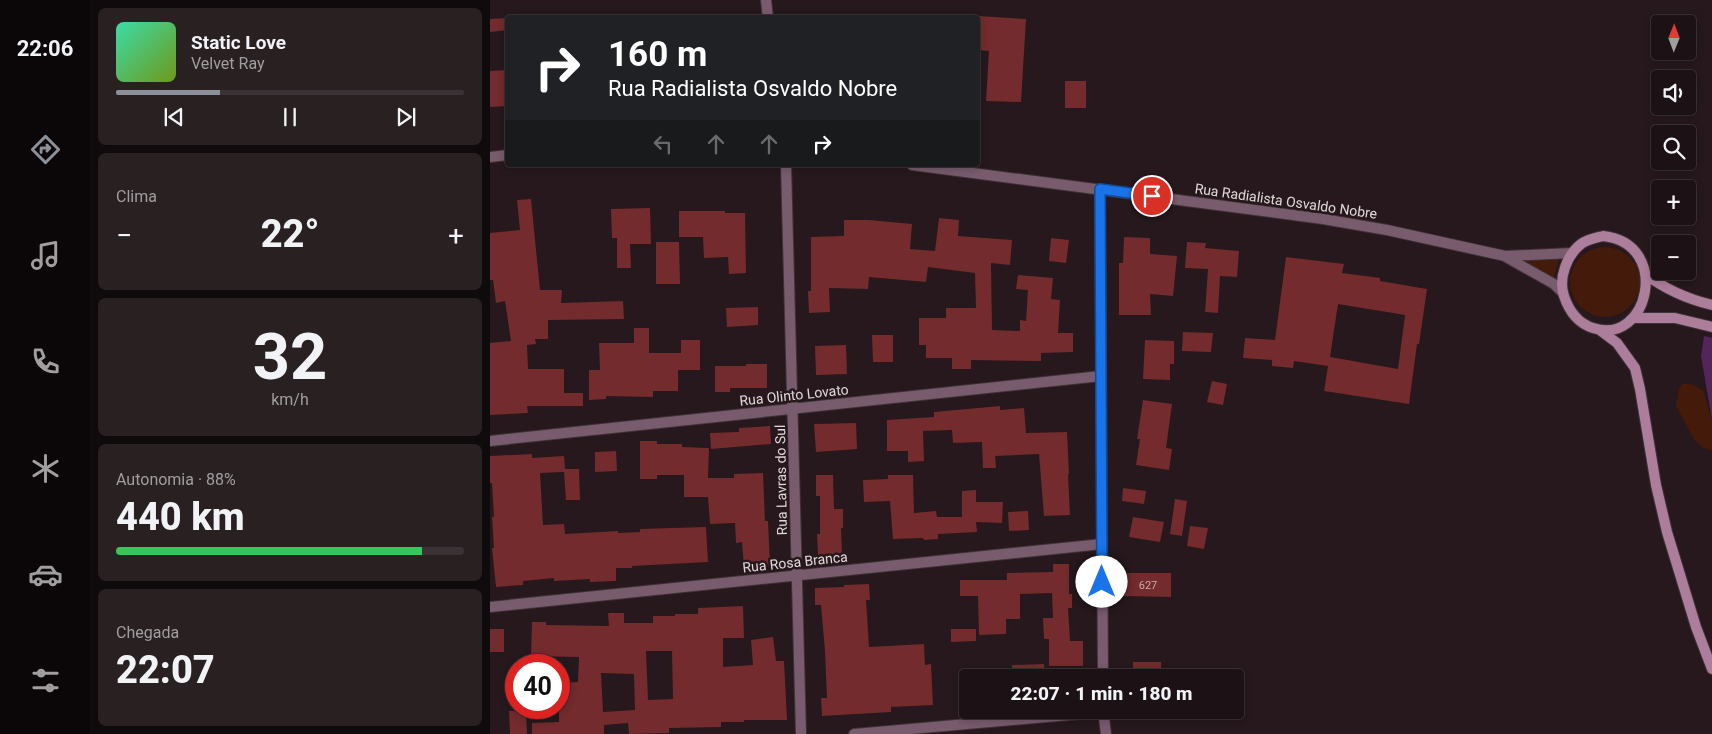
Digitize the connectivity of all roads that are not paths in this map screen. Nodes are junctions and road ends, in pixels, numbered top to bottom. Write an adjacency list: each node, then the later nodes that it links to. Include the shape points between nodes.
1 (766, 0): 2 (street)
2 (768, 15)
3 (505, 155): 4 (street)
4 (490, 157)
5 (786, 167): 17 (street, Rua Lavras do Sul)
6 (928, 167): 7 (street, Rua Radialista Osvaldo Nobre)
7 (1100, 189): 9 (street, Rua Radialista Osvaldo Nobre, via 1323,219); 16 (street)
8 (1572, 253): 9 (street, Rua Radialista Osvaldo Nobre); 10 (main road, via 1591,238 1614,237 1634,250); 11 (main road, via 1564,272)
9 (1505, 256): 11 (street, Rua Radialista Osvaldo Nobre, via 1554,284)
10 (1645, 274): 12 (main road, via 1692,300); 13 (main road, via 1644,298)
11 (1563, 293): 15 (main road, via 1570,312 1584,325)
12 (1712, 305)
13 (1633, 318): 14 (main road, via 1687,320); 15 (main road, via 1612,331)
14 (1712, 327)
15 (1601, 331): 23 (main road, via 1617,343 1635,368 1667,532)
16 (1101, 376): 17 (street, Rua Olinto Lovato); 19 (street)
17 (793, 409): 18 (street, Rua Olinto Lovato); 20 (street, Rua Lavras do Sul)
18 (490, 441)
19 (1102, 544): 20 (street, Rua Rosa Branca); 22 (street)
20 (796, 575): 21 (street, Rua Rosa Branca); 26 (street, Rua Lavras do Sul)
21 (490, 607)
22 (1103, 669)
23 (1712, 669)
24 (1016, 719): 27 (street)
25 (1104, 719): 28 (street)
26 (800, 734)
27 (854, 734)
28 (1106, 734)

